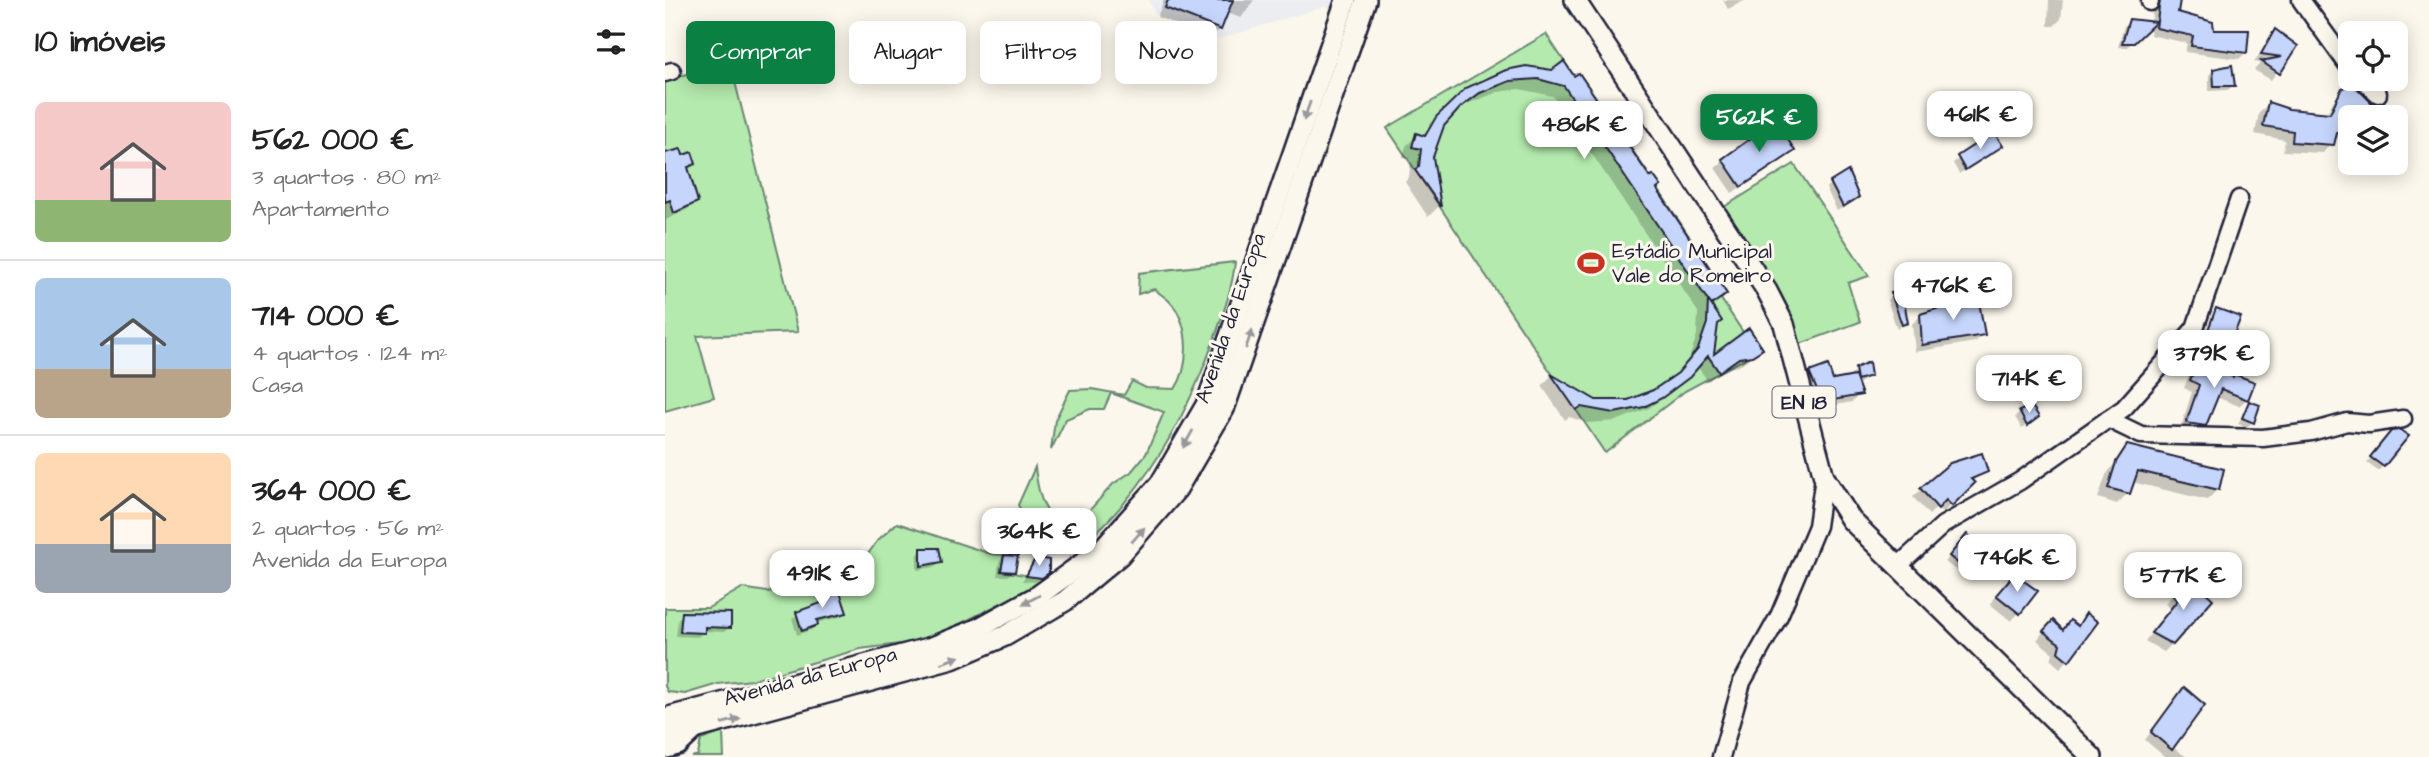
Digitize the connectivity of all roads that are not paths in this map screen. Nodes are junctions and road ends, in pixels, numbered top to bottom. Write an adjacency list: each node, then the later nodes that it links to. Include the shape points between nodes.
1 (1346, 0): 13 (main road, Avenida da Europa, one-way to 13, via 1206,405 1160,484 1101,550 1039,595 932,648)
2 (1366, 0): 14 (main road, Avenida da Europa, one-way to 2, via 953,659 1065,601 1120,555 1177,489 1224,409)
3 (1574, 0): 11 (main road, EN 18, via 1767,291 1784,324)
4 (2301, 0): 5 (street)
5 (2338, 51)
6 (2375, 91): 7 (street)
7 (2378, 94)
8 (2239, 199): 9 (street, via 2195,328 2124,408)
9 (2108, 419): 10 (street, via 2141,435 2263,438 2347,422); 12 (street, via 2020,481 1943,524)
10 (2403, 419)
11 (1824, 477): 12 (main road, EN 18, via 1851,520); 17 (street, via 1817,526 1779,616 1742,682)
12 (1898, 566): 18 (main road, EN 18)
13 (665, 718)
14 (697, 729): 15 (main road, Avenida da Europa); 16 (street, via 679,746)
15 (665, 737)
16 (665, 750)
17 (1721, 757)
18 (2092, 757)

